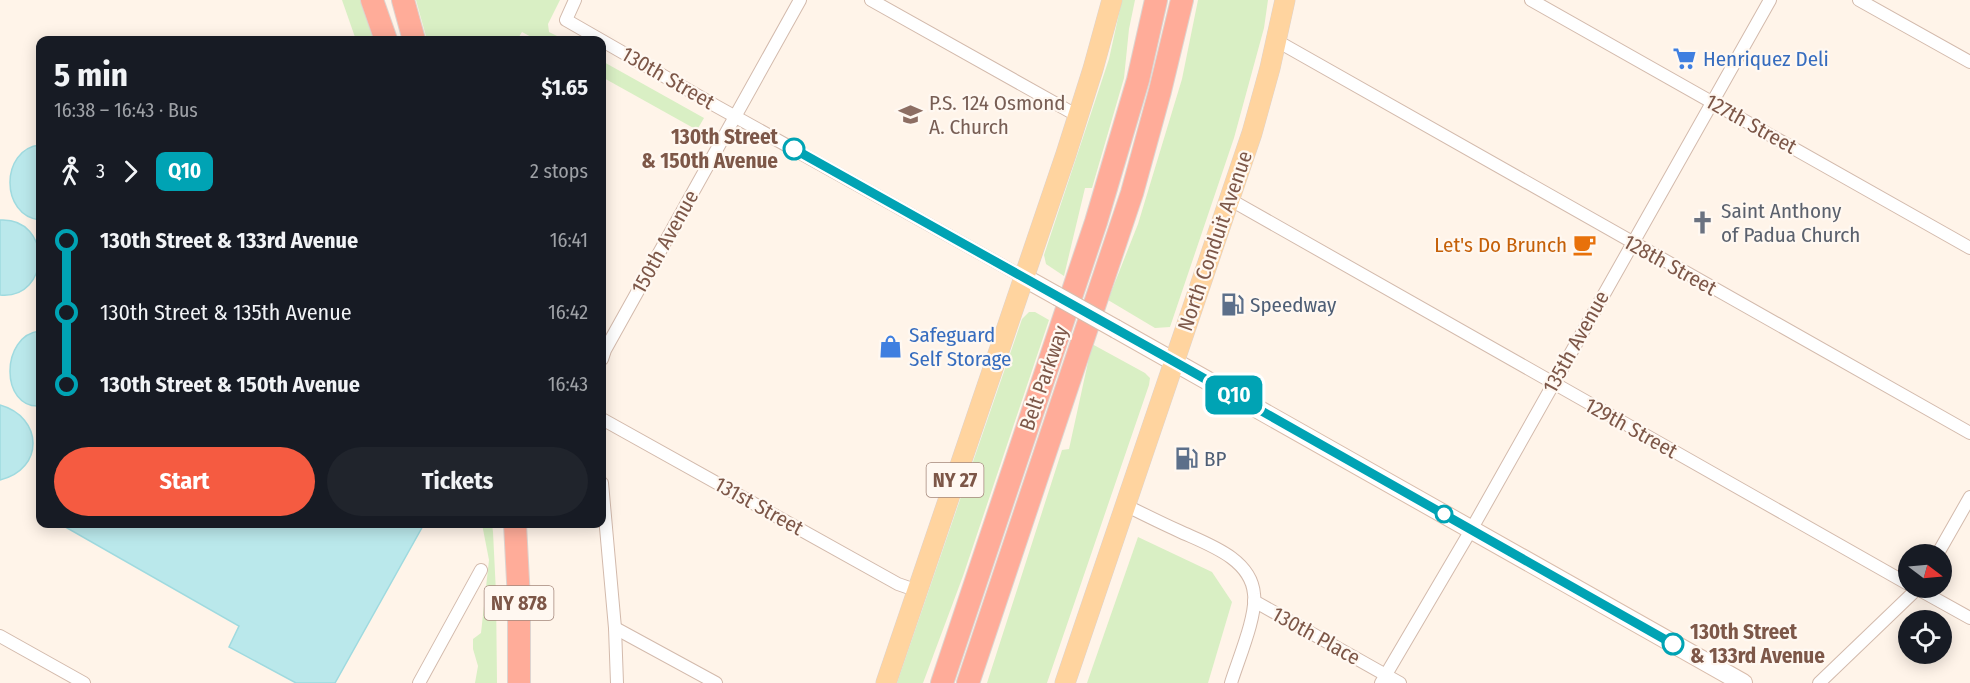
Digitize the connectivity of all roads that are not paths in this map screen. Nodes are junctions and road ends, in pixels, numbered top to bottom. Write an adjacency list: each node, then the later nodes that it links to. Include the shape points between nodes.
1 (372, 0): 15 (highway)
2 (403, 0): 16 (highway)
3 (575, 0): 17 (street, 130th Street, via 566,20)
4 (800, 0): 23 (street, 150th Avenue)
5 (871, 0): 22 (street)
6 (1112, 0): 22 (main road, NY 27)
7 (1156, 0): 56 (highway, Belt Parkway, via 1138,80 1099,212)
8 (1182, 0): 33 (highway, Belt Parkway, via 1132,193)
9 (1285, 0): 14 (main road, North Conduit Avenue)
10 (1296, 0): 14 (street)
11 (1531, 0): 21 (street, 127th Street)
12 (1770, 0): 21 (street, 135th Avenue)
13 (1859, 0): 20 (street)
14 (1281, 21): 18 (main road, North Conduit Avenue)
15 (385, 36)
16 (413, 36)
17 (594, 36)
18 (1276, 41): 24 (main road, North Conduit Avenue); 25 (street, 128th Street)
19 (606, 43): 23 (street, 130th Street)
20 (1970, 62)
21 (1711, 102): 25 (street, 135th Avenue); 26 (street, 127th Street)
22 (1078, 116): 27 (main road, NY 27)
23 (735, 117): 27 (street, 130th Street); 28 (street, 150th Avenue)
24 (1229, 199): 29 (main road, North Conduit Avenue); 30 (street, 129th Street)
25 (1632, 243): 30 (street, 135th Avenue); 32 (street, 128th Street)
26 (1970, 248)
27 (1023, 277): 29 (street, 130th Street, bridge); 42 (main road, NY 27)
28 (606, 349)
29 (1174, 361): 35 (main road, North Conduit Avenue); 38 (street, 130th Street)
30 (1553, 384): 38 (street, 135th Avenue); 41 (street, 129th Street)
31 (606, 421): 42 (street, 131st Street, via 898,584)
32 (1970, 433)
33 (1032, 494): 57 (highway, Belt Parkway); 58 (highway, via 1010,606)
34 (1970, 497): 39 (street)
35 (1125, 505): 45 (street, 130th Place, via 1224,552 1246,573); 59 (main road, North Conduit Avenue)
36 (515, 528): 52 (highway, NY 878)
37 (606, 528): 47 (street)
38 (1471, 530): 49 (street, 135th Avenue); 62 (street, 130th Street)
39 (1943, 544)
40 (481, 570): 51 (street)
41 (1898, 577)
42 (918, 591): 55 (main road, NY 27)
43 (1904, 598): 63 (street)
44 (1935, 598): 46 (street, 129th Street)
45 (1254, 601): 49 (street, 130th Place); 60 (street)
46 (1970, 618)
47 (615, 628): 53 (street); 54 (street)
48 (0, 636): 50 (street)
49 (1384, 679): 61 (street, 130th Place)
50 (84, 683)
51 (419, 683)
52 (519, 683)
53 (617, 683)
54 (716, 683)
55 (886, 683)
56 (940, 683)
57 (968, 683)
58 (984, 683)
59 (1065, 683)
60 (1231, 683)
61 (1400, 683)
62 (1743, 683)
63 (1820, 683)

